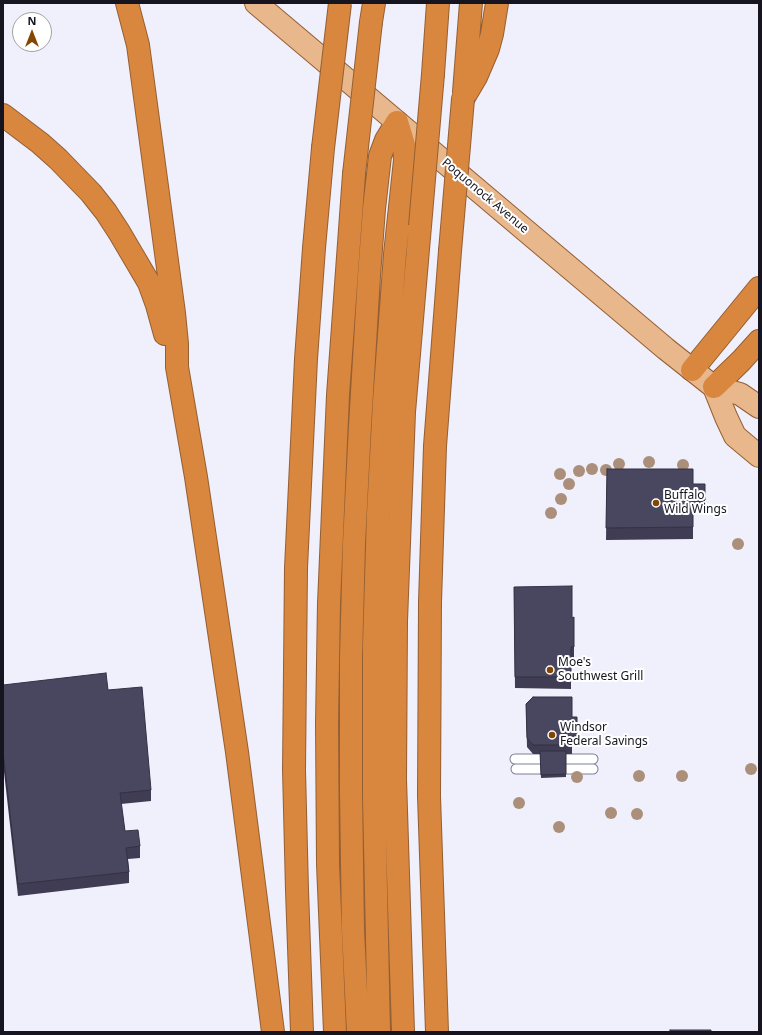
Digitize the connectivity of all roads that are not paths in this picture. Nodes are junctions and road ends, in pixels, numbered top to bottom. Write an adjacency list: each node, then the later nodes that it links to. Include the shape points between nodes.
1 (127, 3): 9 (highway)
2 (144, 3): 9 (highway)
3 (256, 3): 12 (main road, Poquonock Avenue)
4 (340, 3): 25 (highway, bridge, via 314,248 296,568 294,770)
5 (438, 3): 29 (highway, bridge, via 404,412 396,621 396,793)
6 (471, 3): 10 (highway)
7 (497, 3): 10 (highway, via 488,49)
8 (373, 13): 26 (highway, bridge, via 354,174 338,395 328,610 328,864)
9 (138, 45): 15 (highway, via 174,313)
10 (463, 100): 30 (highway, bridge, via 435,446 430,602 429,796)
11 (3, 115): 15 (highway, via 58,159 91,193 109,217 149,283)
12 (397, 122): 16 (main road, Poquonock Avenue); 27 (highway, via 380,156 374,209 354,536 351,800); 28 (highway, via 404,145 405,160 385,394 374,645)
13 (759, 288): 16 (highway)
14 (759, 341): 17 (highway)
15 (177, 367): 24 (highway, via 234,729)
16 (692, 370): 17 (main road, Poquonock Avenue)
17 (714, 387): 18 (main road, Poquonock Avenue, via 740,394); 19 (main road, via 735,436)
18 (759, 407)
19 (759, 456)
20 (515, 759): 21 (lane)
21 (592, 759)
22 (516, 769): 23 (lane)
23 (593, 769)
24 (273, 1032)
25 (302, 1032)
26 (335, 1032)
27 (358, 1032)
28 (379, 1032)
29 (403, 1032)
30 (437, 1032)

